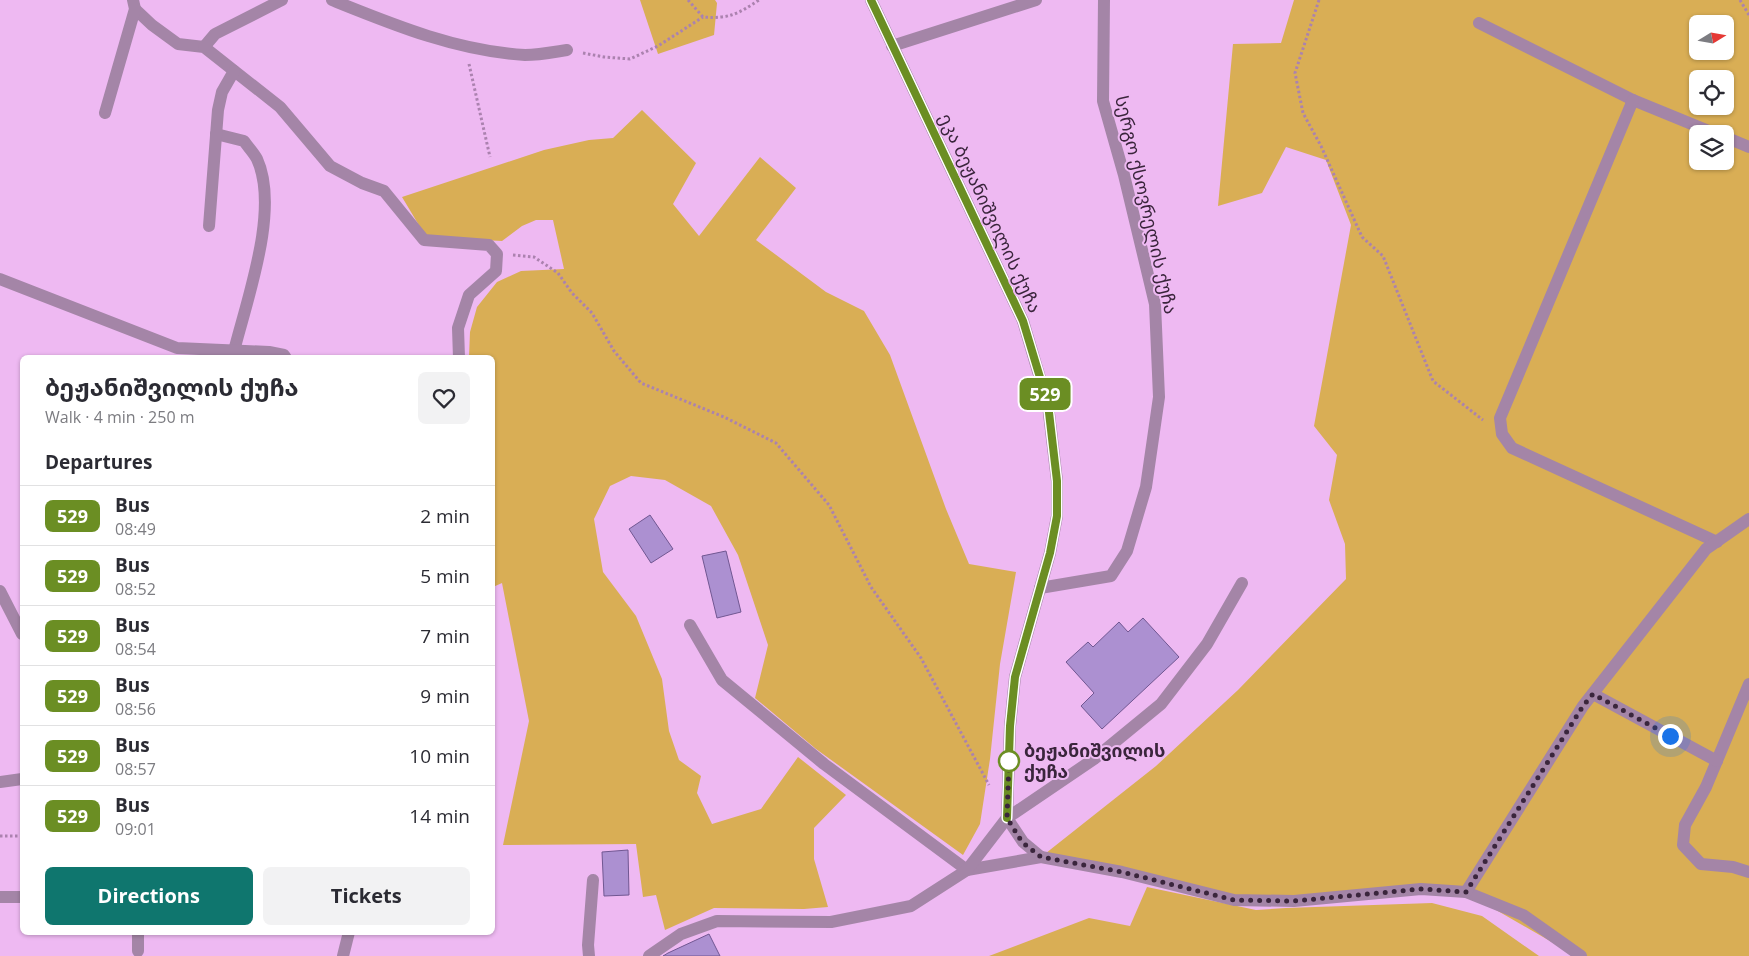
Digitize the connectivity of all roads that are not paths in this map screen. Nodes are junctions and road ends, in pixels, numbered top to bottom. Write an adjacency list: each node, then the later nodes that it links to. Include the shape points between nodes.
1 (282, 0): 9 (street, via 215,34)
2 (332, 0): 10 (street, via 405,30 466,47 526,55)
3 (871, 0): 8 (street, ეკა ბეჟანიშვილის ქუჩა)
4 (1036, 0): 8 (street)
5 (1104, 0): 27 (street, სერგო ქსოვრელის ქუჩა, via 1103,100 1154,304 1159,397 1146,488 1127,551 1111,576)
6 (134, 5): 9 (street, via 152,25 178,44); 13 (street)
7 (1479, 23): 12 (street)
8 (892, 46): 27 (street, ეკა ბეჟანიშვილის ქუჩა, via 1023,321 1048,404 1057,481 1057,516)
9 (204, 47): 11 (street)
10 (567, 50)
11 (234, 71): 15 (street, via 222,92); 23 (street, via 280,107 330,166 384,191 424,240 489,246 497,254 496,271 469,295 458,328)
12 (1633, 100): 14 (street); 25 (street, via 1500,418 1502,434 1512,448)
13 (105, 113)
14 (1694, 125)
15 (216, 134): 18 (street); 20 (street, via 244,141 257,158 266,196 263,241)
16 (1734, 141): 17 (street)
17 (1749, 147)
18 (209, 226)
19 (0, 279): 21 (street)
20 (234, 351): 21 (street); 22 (street)
21 (178, 353)
22 (284, 355)
23 (459, 355)
24 (1749, 519): 25 (street)
25 (1717, 542): 32 (street, via 1706,549)
26 (1242, 583): 36 (street, via 1207,644 1160,704 1094,759)
27 (1040, 588): 36 (street, ეკა ბეჟანიშვილის ქუჩა, via 1015,677)
28 (0, 591): 30 (street)
29 (690, 625): 38 (street, via 722,680 824,764)
30 (20, 630)
31 (1749, 684): 33 (street)
32 (1593, 694): 33 (street); 41 (street)
33 (1717, 761): 39 (street, via 1685,825 1683,846 1700,864)
34 (20, 779): 35 (street)
35 (0, 782)
36 (1007, 818): 37 (street, via 1022,842); 38 (street)
37 (1041, 857): 38 (street); 41 (street, via 1122,872 1234,900 1294,901 1421,889)
38 (966, 870): 49 (street, via 911,906 831,922 717,921 680,934)
39 (1749, 872)
40 (592, 880): 48 (street)
41 (1466, 892): 50 (street, via 1523,915)
42 (20, 896): 43 (street)
43 (0, 897)
44 (138, 935): 46 (street)
45 (348, 935): 47 (street)
46 (138, 951)
47 (342, 956)
48 (589, 956)
49 (648, 956)
50 (1581, 956)

